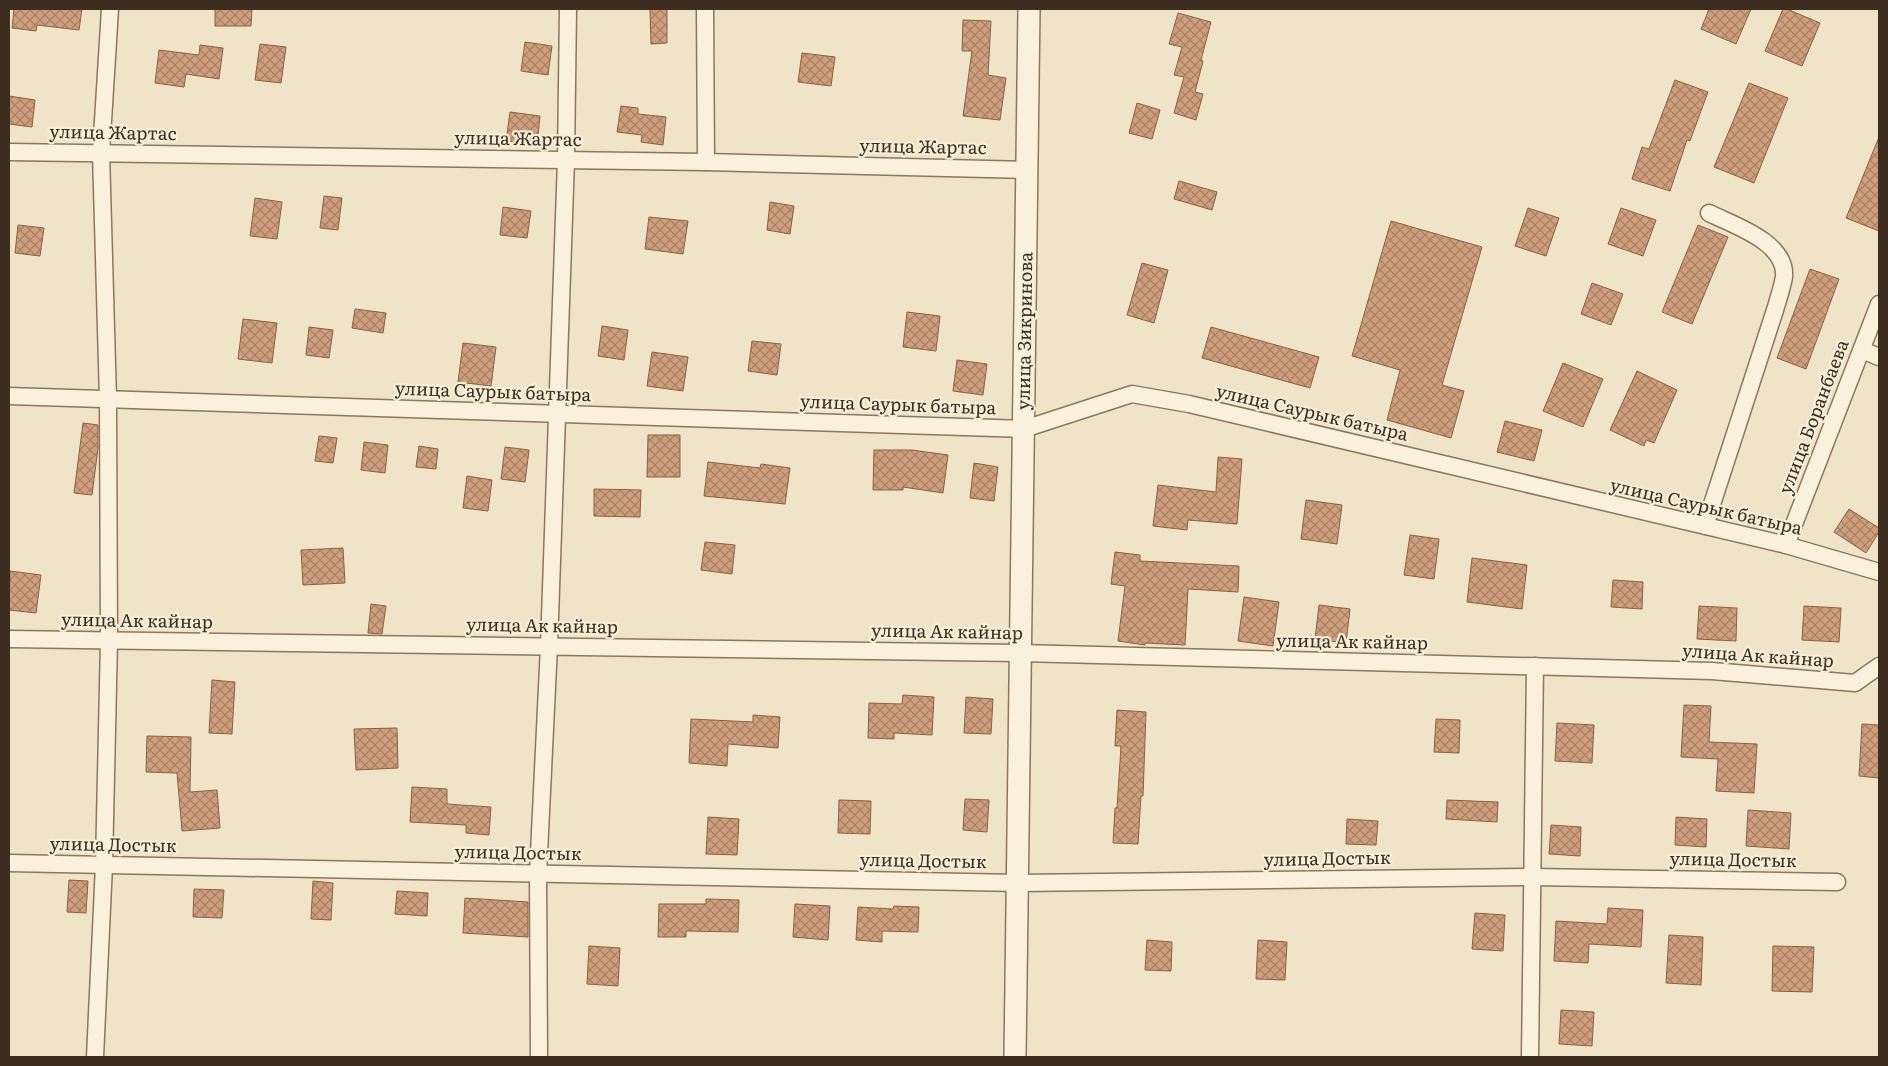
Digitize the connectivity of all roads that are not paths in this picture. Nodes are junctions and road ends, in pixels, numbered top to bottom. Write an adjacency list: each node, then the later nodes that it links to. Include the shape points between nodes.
1 (110, 9): 6 (street)
2 (568, 9): 7 (street)
3 (705, 9): 8 (street)
4 (1029, 9): 9 (street, улица Зикринова)
5 (9, 152): 6 (street, улица Жартас)
6 (101, 153): 7 (street, улица Жартас); 15 (street)
7 (566, 160): 8 (street, улица Жартас); 16 (street)
8 (706, 162): 9 (street, улица Жартас)
9 (1026, 170): 17 (street, улица Зикринова)
10 (1709, 213): 18 (street, via 1765,240 1781,260 1784,275)
11 (1879, 304): 12 (street, улица Боранбаева)
12 (1862, 350): 13 (street); 19 (street, улица Боранбаева)
13 (1879, 357)
14 (9, 396): 15 (street, улица Саурык батыра)
15 (108, 399): 16 (street, улица Саурык батыра); 22 (street)
16 (556, 414): 17 (street, улица Саурык батыра); 23 (street)
17 (1024, 429): 18 (street, улица Саурык батыра, via 1132,394 1189,404); 24 (street, улица Зикринова)
18 (1705, 526): 19 (street, улица Саурык батыра)
19 (1786, 545): 20 (street, улица Саурык батыра)
20 (1879, 572)
21 (9, 639): 22 (street, улица Ак кайнар)
22 (109, 640): 23 (street, улица Ак кайнар); 28 (street)
23 (549, 646): 24 (street, улица Ак кайнар); 29 (street)
24 (1020, 653): 25 (street, улица Ак кайнар); 32 (street, улица Зикринова)
25 (1535, 666): 26 (street, улица Ак кайнар, via 1712,671 1855,683); 30 (street)
26 (1879, 666)
27 (9, 863): 28 (street, улица Достык)
28 (104, 865): 29 (street, улица Достык); 33 (street)
29 (538, 874): 32 (street, улица Достык); 34 (street)
30 (1532, 877): 31 (street, улица Достык); 32 (street, улица Достык); 36 (street)
31 (1837, 882)
32 (1018, 883): 35 (street, улица Зикринова)
33 (95, 1057)
34 (539, 1057)
35 (1015, 1057)
36 (1530, 1057)

